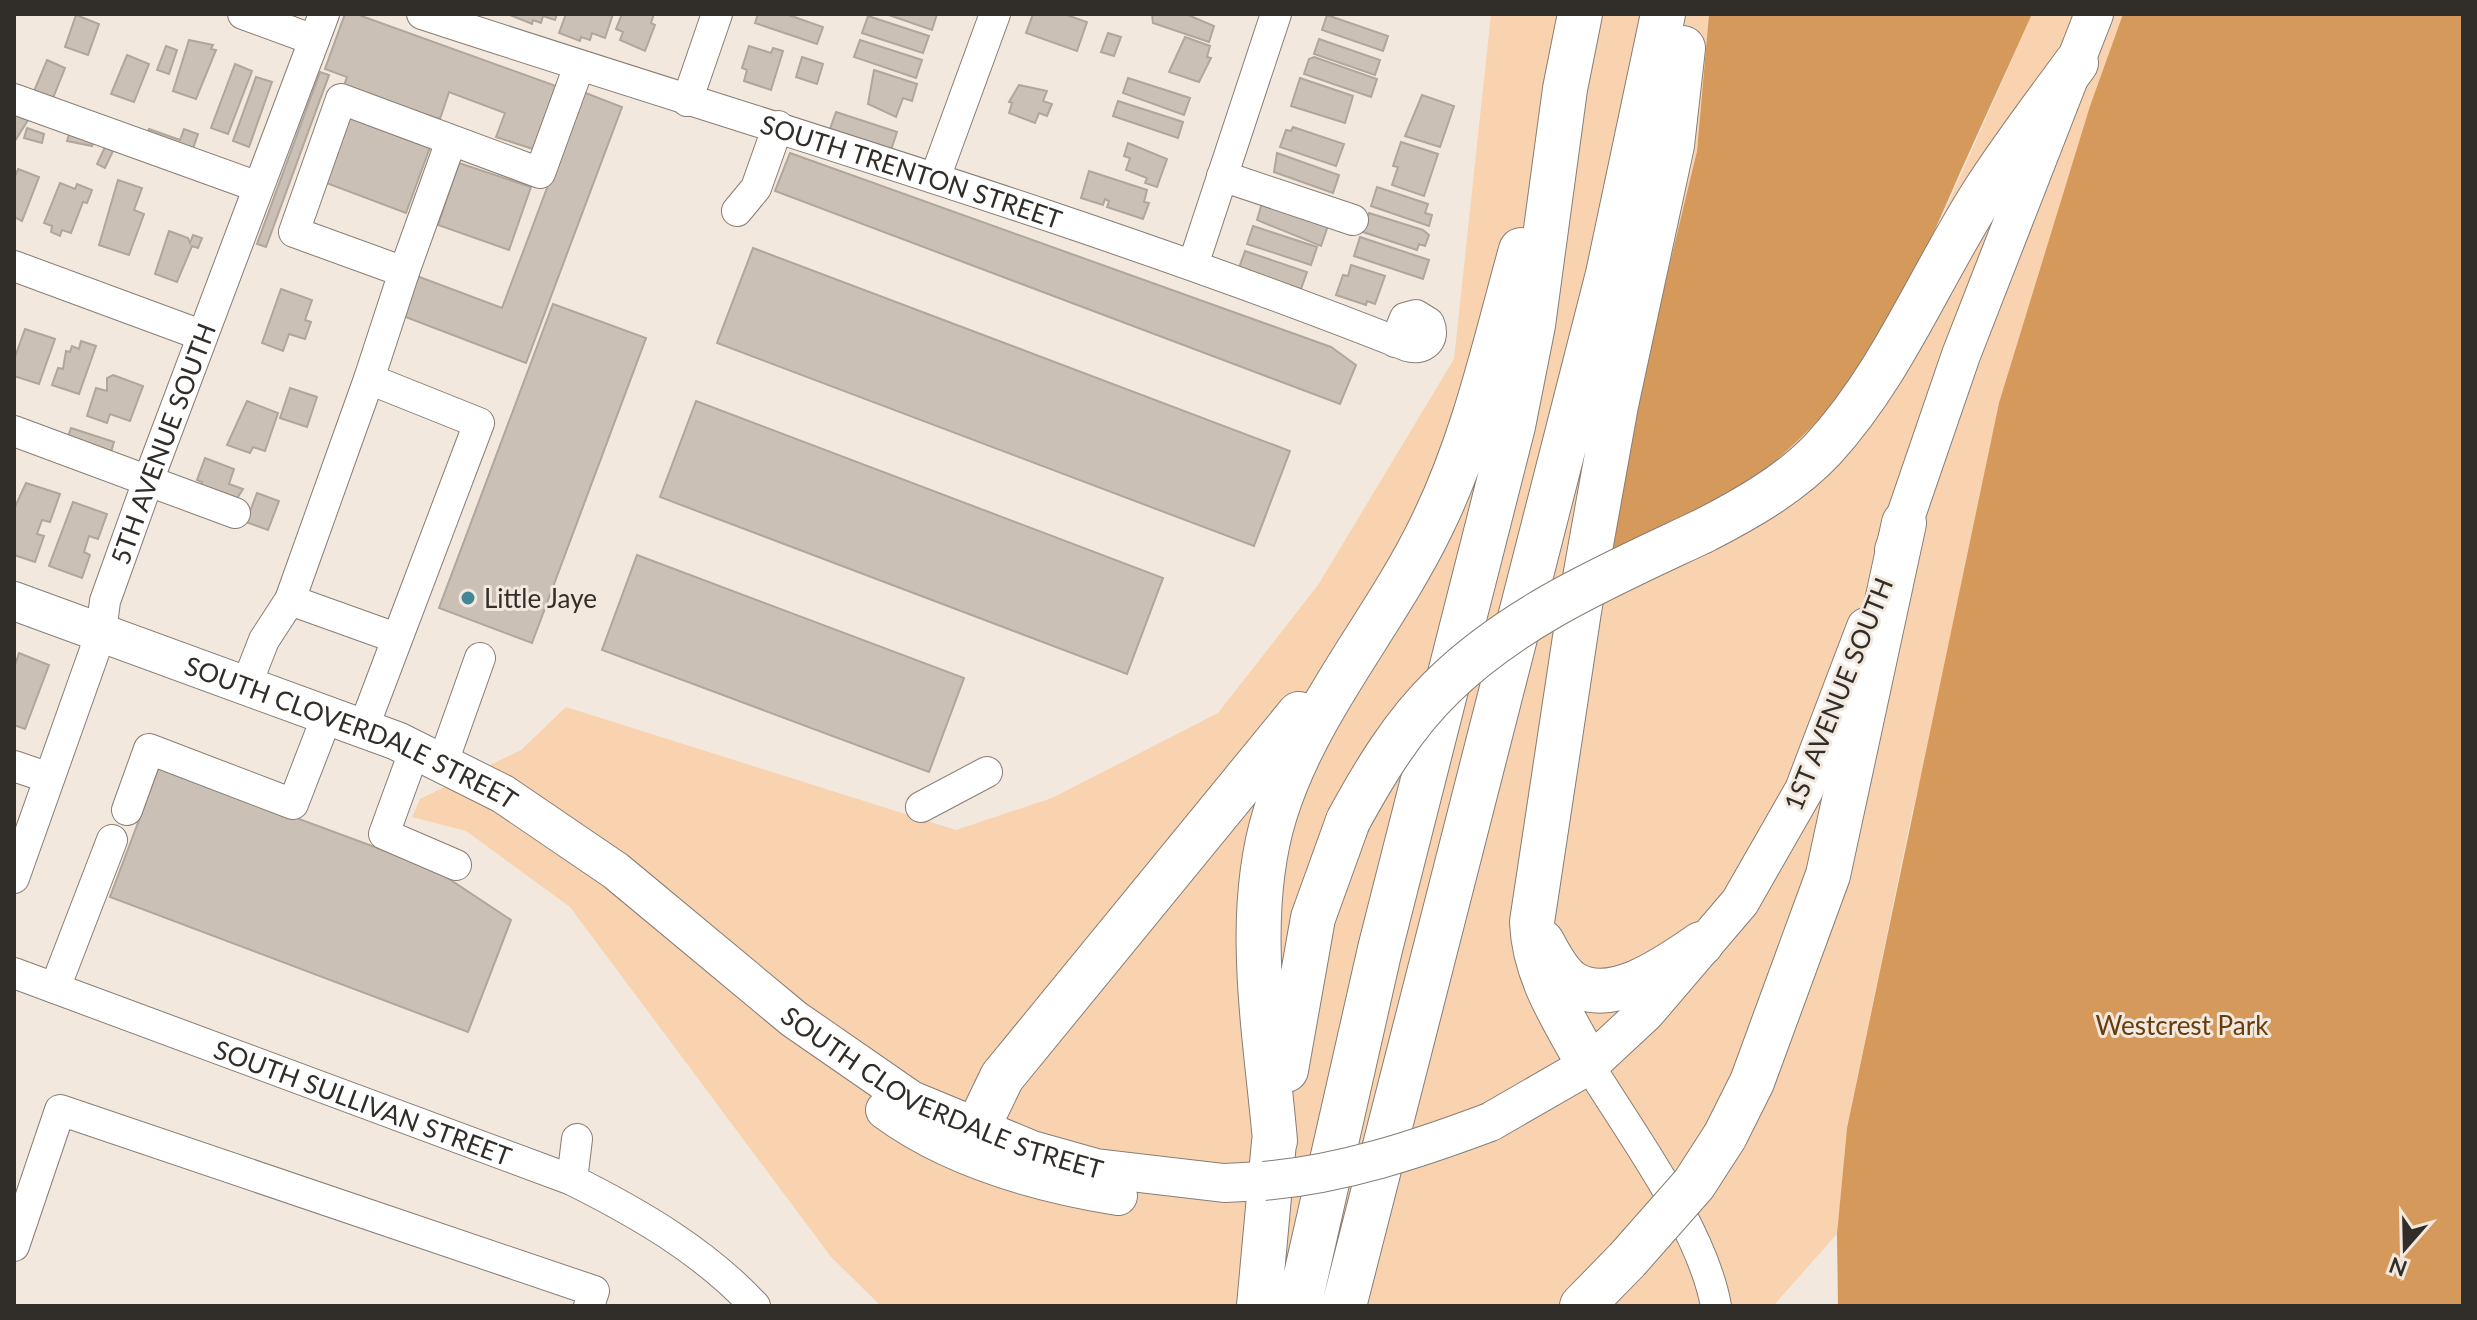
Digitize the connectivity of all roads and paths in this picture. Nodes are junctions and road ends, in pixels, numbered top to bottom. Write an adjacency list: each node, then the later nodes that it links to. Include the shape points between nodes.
1 (243, 14): 10 (street)
2 (422, 14): 12 (street, SOUTH TRENTON STREET)
3 (717, 14): 15 (street)
4 (995, 14): 19 (street)
5 (1276, 14): 18 (street)
6 (1580, 14): 13 (highway)
7 (1663, 14): 66 (highway, via 1608,274)
8 (1686, 14): 52 (highway, via 1672,145 1616,405)
9 (2094, 14): 11 (main road, 1ST AVENUE SOUTH)
10 (319, 27): 20 (street, 5TH AVENUE SOUTH)
11 (2076, 63): 32 (main road, 1ST AVENUE SOUTH, via 1961,355); 59 (highway, bridge, via 1981,197 1858,407 1821,451 1744,510 1552,605 1497,641 1442,687 1405,730 1348,821 1313,918)
12 (579, 66): 15 (street, SOUTH TRENTON STREET); 17 (street, via 540,173)
13 (1565, 89): 35 (highway, via 1468,440 1433,524); 65 (highway, via 1533,325 1513,426 1380,949)
14 (14, 99): 20 (street)
15 (687, 101): 16 (street, SOUTH TRENTON STREET)
16 (778, 126): 19 (street, SOUTH TRENTON STREET); 21 (street, via 756,188)
17 (451, 141): 25 (street); 25 (street, via 341,99 294,232)
18 (1222, 176): 22 (street); 23 (street)
19 (935, 178): 23 (street, SOUTH TRENTON STREET)
20 (258, 187): 26 (street, 5TH AVENUE SOUTH)
21 (737, 211)
22 (1353, 220)
23 (1193, 265): 27 (street, SOUTH TRENTON STREET)
24 (14, 266): 26 (street)
25 (404, 272): 28 (street)
26 (201, 335): 30 (street, 5TH AVENUE SOUTH)
27 (1395, 342)
28 (369, 379): 33 (street); 37 (street, via 479,423)
29 (14, 431): 30 (street)
30 (148, 481): 31 (street); 36 (street, 5TH AVENUE SOUTH, via 105,601)
31 (235, 513)
32 (1904, 523): 53 (main road, 1ST AVENUE SOUTH, via 1804,790 1740,902); 67 (highway, bridge, via 1828,875 1752,1082 1694,1184)
33 (290, 600): 37 (street); 39 (street, via 264,640)
34 (14, 601): 36 (main road, SOUTH CLOVERDALE STREET)
35 (1381, 613): 57 (highway, via 1002,1077); 59 (highway, via 1290,774 1269,838 1261,938)
36 (101, 633): 39 (main road, SOUTH CLOVERDALE STREET); 45 (street, 5TH AVENUE SOUTH)
37 (396, 638): 41 (street)
38 (480, 658): 42 (street)
39 (246, 686): 40 (main road, SOUTH CLOVERDALE STREET)
40 (327, 716): 41 (main road, SOUTH CLOVERDALE STREET); 47 (street, via 293,804 149,749)
41 (363, 729): 42 (main road, SOUTH CLOVERDALE STREET)
42 (429, 756): 49 (street, via 384,834); 51 (main road, SOUTH CLOVERDALE STREET, via 545,820)
43 (14, 766): 45 (street)
44 (987, 772): 46 (street)
45 (49, 778): 50 (street, 5TH AVENUE SOUTH)
46 (921, 807)
47 (127, 810)
48 (112, 840): 55 (street)
49 (456, 865)
50 (14, 878)
51 (661, 910): 57 (main road, SOUTH CLOVERDALE STREET, via 865,1071 911,1100); 59 (main road, SOUTH CLOVERDALE STREET, via 688,954 777,1029 895,1117 938,1142 1066,1188 1155,1202 1212,1201)
52 (1532, 922): 53 (highway, via 1561,973 1571,983 1594,989 1638,980); 56 (highway, via 1539,969)
53 (1701, 944): 56 (main road, 1ST AVENUE SOUTH, via 1646,1012)
54 (14, 973): 55 (street, SOUTH SULLIVAN STREET)
55 (55, 988): 60 (street, SOUTH SULLIVAN STREET)
56 (1589, 1065): 59 (main road, SOUTH CLOVERDALE STREET, bridge, via 1490,1122 1412,1151 1340,1171); 68 (street, via 1689,1230)
57 (977, 1129): 59 (main road, SOUTH CLOVERDALE STREET, via 1096,1168 1224,1183)
58 (577, 1139): 60 (street)
59 (1269, 1161): 64 (highway)
60 (572, 1180): 63 (street, SOUTH SULLIVAN STREET, via 629,1208)
61 (14, 1246): 62 (street, via 60,1110 594,1291)
62 (589, 1306)
63 (755, 1306)
64 (1259, 1306)
65 (1299, 1306)
66 (1344, 1306)
67 (1582, 1306)
68 (1716, 1306)

